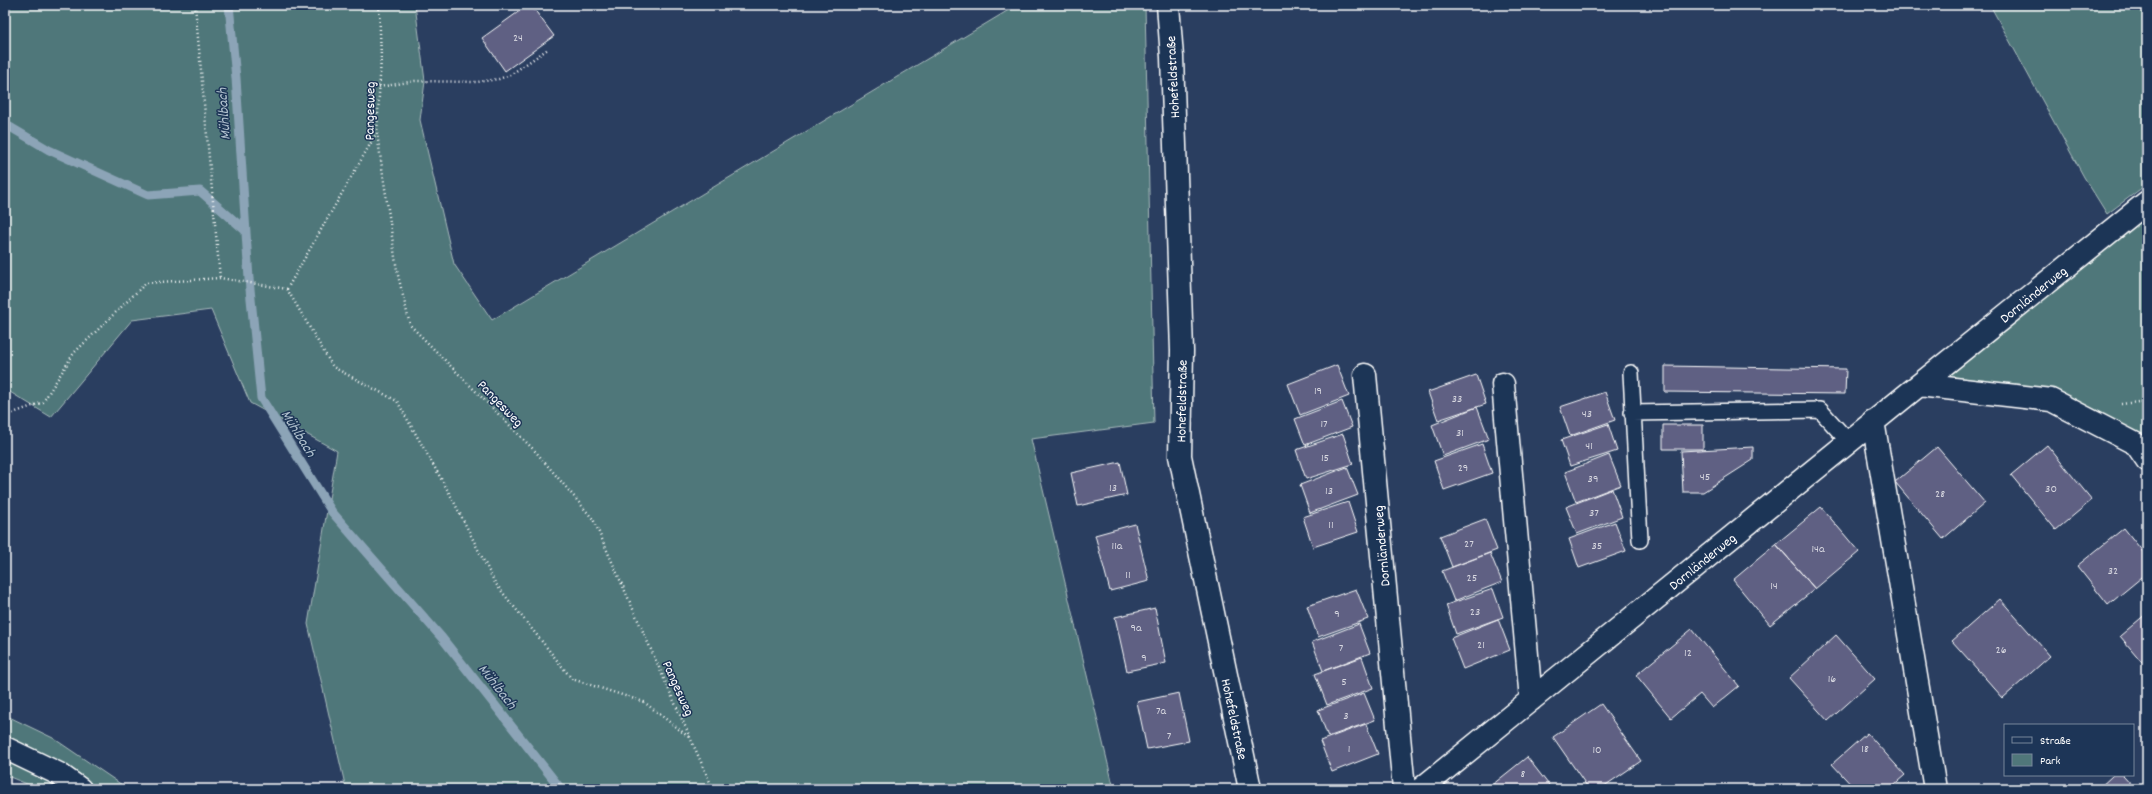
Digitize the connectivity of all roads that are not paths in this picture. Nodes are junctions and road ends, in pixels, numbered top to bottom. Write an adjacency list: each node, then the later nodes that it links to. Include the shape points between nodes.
1 (1168, 5): 15 (street, Hohefeldstraße, via 1182,343 1180,456)
2 (2147, 202): 6 (street, Dornländerweg)
3 (1631, 373): 7 (lane)
4 (1365, 375): 16 (street, Dornländerweg)
5 (1502, 384): 12 (street)
6 (1919, 385): 8 (street, Dornländerweg); 10 (street, via 2051,400 2136,444)
7 (1632, 413): 9 (lane, via 1820,410); 11 (lane)
8 (1873, 421): 9 (street, Dornländerweg); 18 (street)
9 (1848, 442): 12 (street, Dornländerweg)
10 (2147, 460)
11 (1640, 540)
12 (1531, 700): 17 (street, Dornländerweg)
13 (5, 748): 14 (street, via 59,774)
14 (80, 789)
15 (1250, 789)
16 (1404, 789)
17 (1421, 789)
18 (1935, 789)

